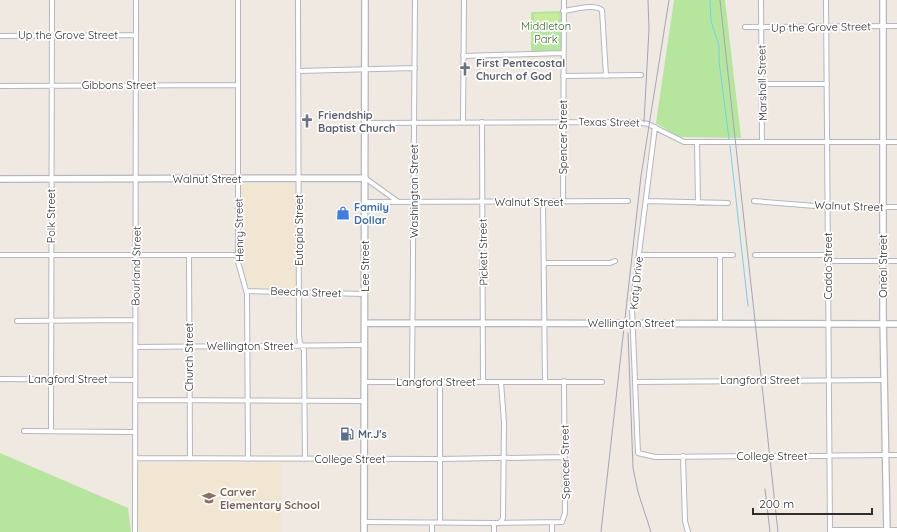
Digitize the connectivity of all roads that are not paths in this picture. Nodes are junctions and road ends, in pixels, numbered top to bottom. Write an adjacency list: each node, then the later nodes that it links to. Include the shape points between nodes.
1 (52, 0): 18 (street, Polk Street)
2 (136, 0): 19 (street, Bourland Street)
3 (238, 0): 33 (street, Henry Street)
4 (298, 0): 25 (street, Eutopia Street)
5 (365, 0): 24 (street, Lee Street)
6 (415, 0): 23 (street, Washington Street)
7 (464, 0): 22 (street)
8 (564, 0): 12 (street, Spencer Street)
9 (761, 0): 17 (street, Marshall Street)
10 (826, 0): 16 (street, Caddo Street)
11 (883, 0): 13 (street, Oneal Street)
12 (564, 11): 21 (street, Spencer Street); 27 (street, via 592,7 599,7 602,10)
13 (883, 26): 14 (street, Up the Grove Street); 16 (street, Up the Grove Street); 43 (street, Oneal Street)
14 (897, 26)
15 (745, 27): 17 (street, Up the Grove Street)
16 (826, 27): 17 (street, Up the Grove Street); 30 (street, Caddo Street)
17 (761, 28): 29 (street, Marshall Street)
18 (52, 35): 19 (street, Up the Grove Street); 20 (street, Up the Grove Street); 31 (street, Polk Street)
19 (136, 35): 32 (street, Bourland Street)
20 (0, 36)
21 (563, 54): 22 (street); 26 (street, Spencer Street)
22 (463, 56): 36 (street)
23 (415, 68): 24 (street); 35 (street, Washington Street)
24 (365, 70): 25 (street); 39 (street, Lee Street)
25 (299, 71): 51 (street, Eutopia Street)
26 (563, 76): 27 (street); 38 (street, Spencer Street)
27 (606, 76): 28 (street)
28 (641, 76)
29 (762, 84): 30 (street); 42 (street, Marshall Street)
30 (827, 84): 45 (street, Caddo Street)
31 (52, 85): 32 (street, Gibbons Street); 34 (street, Gibbons Street); 49 (street, Polk Street)
32 (136, 85): 33 (street, Gibbons Street); 50 (street, Bourland Street)
33 (238, 85): 46 (street, Henry Street)
34 (0, 86)
35 (414, 122): 36 (street, Texas Street); 39 (street, Texas Street); 56 (street, Washington Street)
36 (463, 122): 37 (street, Texas Street)
37 (482, 122): 38 (street, Texas Street); 57 (street, Pickett Street)
38 (563, 122): 40 (street, Texas Street, via 644,122); 59 (street, Spencer Street)
39 (365, 123): 47 (street, Lee Street)
40 (655, 127): 41 (street, Texas Street, via 684,142); 53 (street, Katy Drive)
41 (697, 142): 42 (street, Texas Street); 61 (street)
42 (762, 142): 45 (street, Texas Street)
43 (883, 142): 44 (street, Texas Street); 45 (street, Texas Street); 64 (street, Oneal Street)
44 (897, 142)
45 (827, 143): 63 (street, Caddo Street)
46 (239, 178): 50 (street, Walnut Street); 51 (street, Walnut Street); 71 (street, Henry Street)
47 (365, 178): 51 (street, Walnut Street); 54 (street, Lee Street); 55 (street, Walnut Street, via 396,201)
48 (0, 179): 49 (street, Walnut Street)
49 (52, 179): 50 (street, Walnut Street); 68 (street, Polk Street)
50 (137, 179): 69 (street, Bourland Street)
51 (299, 179): 82 (street, Eutopia Street)
52 (628, 201): 59 (street, Walnut Street)
53 (646, 201): 61 (street); 66 (street, Katy Drive)
54 (364, 202): 55 (street, Walnut Street); 83 (street, Lee Street)
55 (406, 202): 56 (street, Walnut Street)
56 (414, 202): 57 (street, Walnut Street); 91 (street, Washington Street)
57 (482, 202): 58 (street, Walnut Street); 89 (street, Pickett Street)
58 (542, 202): 59 (street, Walnut Street); 80 (street)
59 (563, 202)
60 (754, 202): 63 (street, Walnut Street)
61 (698, 203): 62 (street)
62 (728, 203)
63 (828, 207): 64 (street, Walnut Street); 75 (street, Caddo Street)
64 (883, 207): 65 (street, Walnut Street); 78 (street, Oneal Street)
65 (897, 207)
66 (639, 254): 72 (street); 90 (street, Katy Drive)
67 (0, 255): 68 (street)
68 (51, 255): 69 (street); 85 (street, Polk Street)
69 (136, 255): 70 (street); 86 (street, Bourland Street)
70 (189, 255): 71 (street); 99 (street, Church Street)
71 (238, 255): 81 (street, Henry Street)
72 (720, 255): 73 (street); 92 (street)
73 (733, 255)
74 (755, 255): 75 (street)
75 (828, 255): 77 (street, Caddo Street)
76 (615, 261): 80 (street, via 610,264)
77 (828, 261): 78 (street); 93 (street, Caddo Street)
78 (883, 261): 79 (street); 94 (street, Oneal Street)
79 (897, 261)
80 (544, 263): 87 (street)
81 (247, 291): 82 (street, Beecha Street); 96 (street, Henry Street)
82 (299, 291): 83 (street, Beecha Street); 97 (street, Eutopia Street)
83 (365, 294): 88 (street, Lee Street)
84 (17, 320): 85 (street)
85 (51, 320): 86 (street); 102 (street, Polk Street)
86 (135, 320): 100 (street, Bourland Street)
87 (544, 322): 89 (street, Wellington Street); 90 (street, Wellington Street); 111 (street)
88 (365, 323): 91 (street, Wellington Street); 98 (street, Lee Street)
89 (484, 323): 91 (street, Wellington Street); 109 (street, Pickett Street)
90 (632, 323): 92 (street, Wellington Street); 114 (street, Katy Drive)
91 (413, 324): 107 (street, Washington Street)
92 (720, 324): 93 (street, Wellington Street)
93 (828, 324): 94 (street, Wellington Street); 104 (street, Caddo Street)
94 (884, 324): 95 (street, Wellington Street); 105 (street, Oneal Street)
95 (897, 324)
96 (248, 345): 97 (street, Wellington Street); 99 (street, Wellington Street); 117 (street, Henry Street)
97 (301, 345): 98 (street, Wellington Street); 118 (street, Eutopia Street, via 304,350)
98 (365, 345): 106 (street, Lee Street)
99 (189, 346): 100 (street, Wellington Street); 116 (street, Church Street)
100 (136, 347): 103 (street, Bourland Street)
101 (0, 379): 102 (street, Langford Street)
102 (51, 379): 103 (street, Langford Street); 121 (street, Polk Street)
103 (135, 380): 115 (street, Bourland Street)
104 (829, 380): 105 (street, Langford Street); 114 (street, Langford Street); 127 (street, Caddo Street)
105 (885, 380): 123 (street, Oneal Street)
106 (365, 382): 107 (street, Langford Street); 119 (street, Lee Street)
107 (412, 382): 108 (street, Langford Street)
108 (440, 382): 109 (street, Langford Street); 135 (street)
109 (484, 382): 110 (street, Langford Street)
110 (501, 382): 111 (street, Langford Street); 131 (street)
111 (545, 382): 112 (street, Langford Street)
112 (564, 382): 113 (street, Langford Street); 128 (street, Spencer Street)
113 (602, 382)
114 (636, 382): 125 (street, Katy Drive, via 638,453)
115 (135, 400): 116 (street); 122 (street, Bourland Street)
116 (190, 400): 117 (street); 130 (street, Church Street)
117 (248, 401): 118 (street); 132 (street, Henry Street)
118 (304, 401): 119 (street); 133 (street, Eutopia Street)
119 (365, 401): 134 (street, Lee Street)
120 (24, 431): 121 (street)
121 (51, 432): 122 (street)
122 (135, 432): 129 (street, Bourland Street)
123 (886, 455): 124 (street, College Street); 127 (street, College Street); 144 (street, Oneal Street)
124 (897, 455)
125 (648, 456): 126 (street, College Street)
126 (683, 456): 127 (street, College Street); 150 (street, via 685,521)
127 (830, 456): 143 (street, Caddo Street)
128 (564, 457): 131 (street, College Street); 140 (street, Spencer Street, via 565,516 562,522)
129 (136, 458): 130 (street, College Street); 145 (street, Bourland Street)
130 (190, 458): 132 (street, College Street)
131 (503, 458): 135 (street, College Street); 139 (street, via 503,518)
132 (248, 459): 133 (street, College Street)
133 (305, 459): 134 (street, College Street)
134 (364, 459): 135 (street, College Street); 136 (street, Lee Street)
135 (440, 459): 141 (street)
136 (364, 522): 137 (street); 146 (street, Lee Street)
137 (432, 523): 141 (street); 147 (street)
138 (494, 523): 139 (street); 141 (street); 148 (street)
139 (500, 523): 140 (street)
140 (552, 523): 149 (street)
141 (440, 524)
142 (897, 530): 144 (street)
143 (830, 531): 144 (street)
144 (887, 531)
145 (135, 532)
146 (364, 532)
147 (432, 532)
148 (494, 532)
149 (552, 532)
150 (688, 532)

